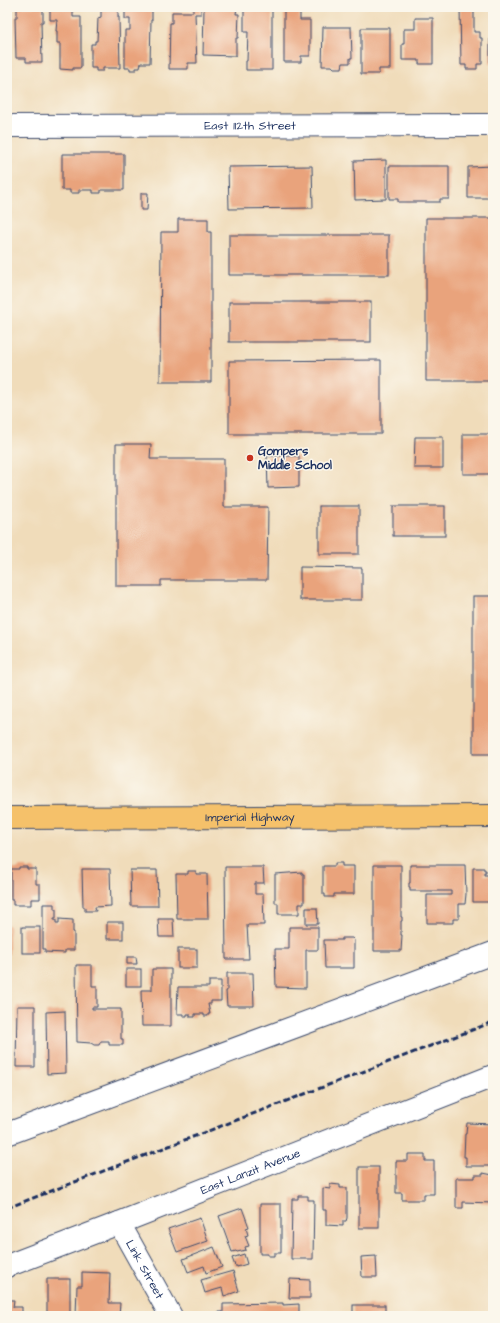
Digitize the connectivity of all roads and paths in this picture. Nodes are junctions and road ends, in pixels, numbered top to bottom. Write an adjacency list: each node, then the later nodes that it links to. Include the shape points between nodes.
1 (493, 125): 2 (street, East 112th Street)
2 (7, 126)
3 (493, 816): 4 (main road, Imperial Highway)
4 (7, 818)
5 (493, 953): 7 (street)
6 (493, 1076): 8 (street, East Lanzit Avenue)
7 (9, 1132)
8 (118, 1224): 9 (street, East Lanzit Avenue); 10 (street, Link Street)
9 (7, 1266)
10 (171, 1316)

